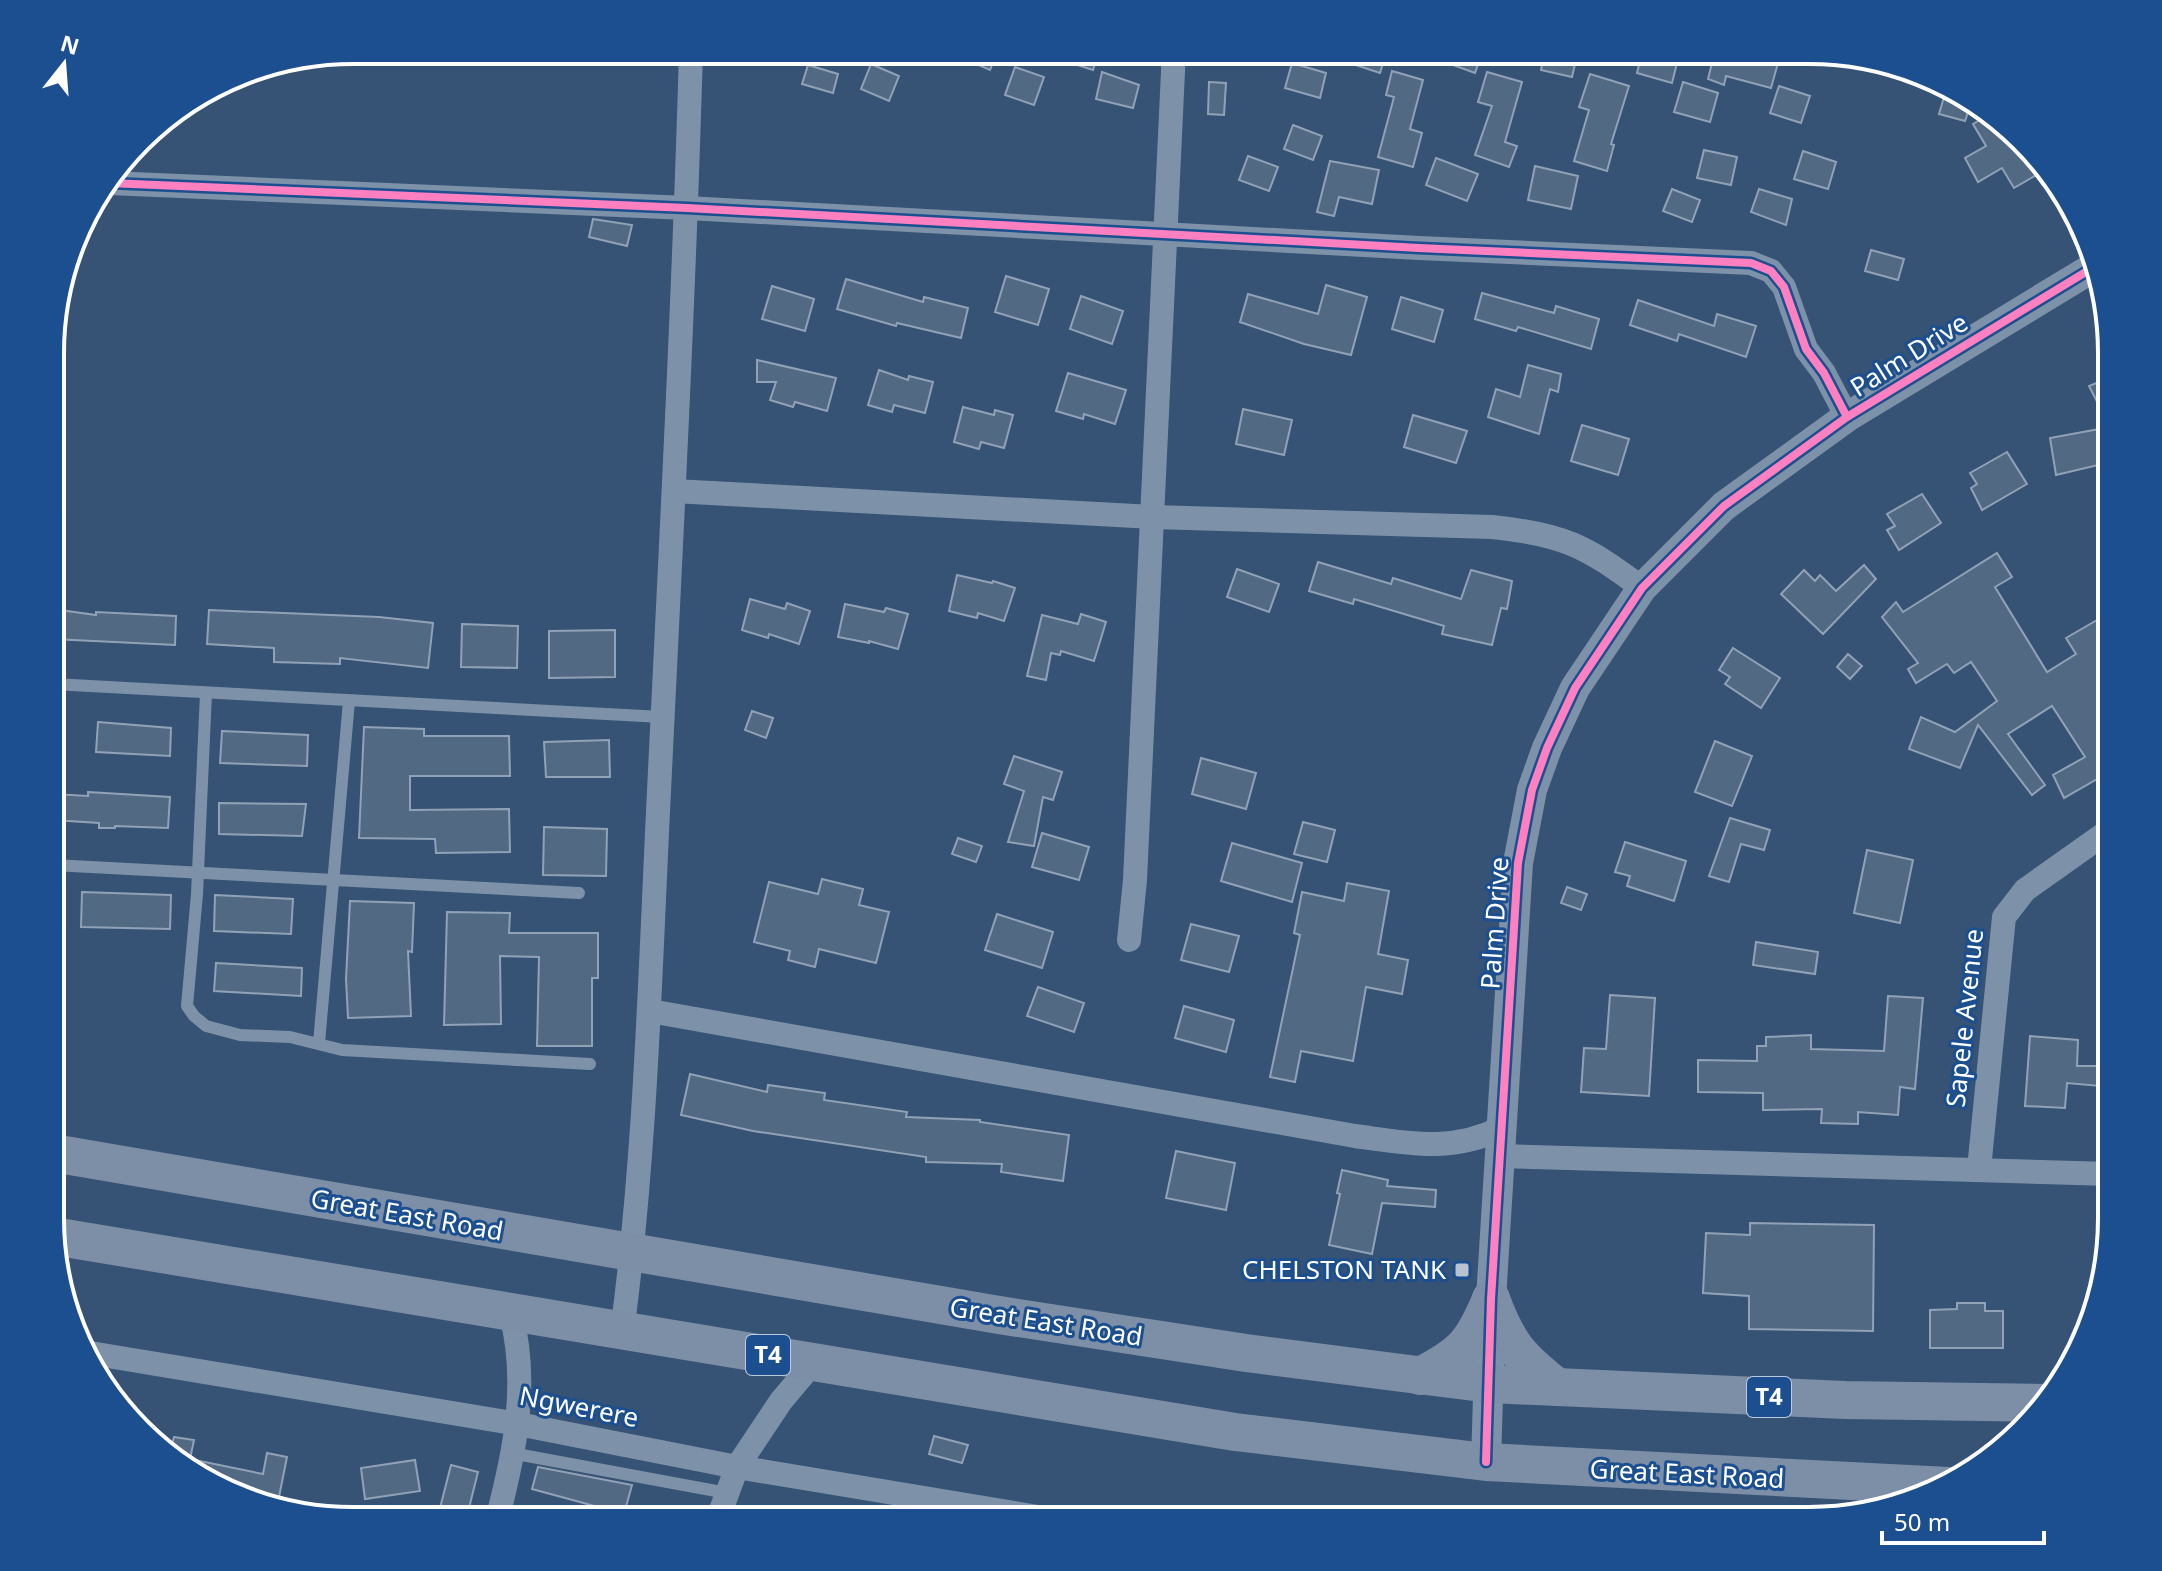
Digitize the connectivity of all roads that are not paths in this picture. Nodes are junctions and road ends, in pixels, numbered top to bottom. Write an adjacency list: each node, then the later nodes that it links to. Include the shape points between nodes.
1 (691, 64): 4 (street)
2 (1173, 64): 5 (street)
3 (119, 183): 4 (street)
4 (687, 208): 5 (street); 8 (street)
5 (1165, 234): 7 (street, via 1751,263 1771,271 1784,287 1806,349); 9 (street)
6 (2086, 272): 7 (street, Palm Drive)
7 (1847, 417): 10 (street, Palm Drive, via 1724,506)
8 (674, 491): 9 (street); 14 (street)
9 (1153, 517): 10 (street, via 1534,531 1575,543); 20 (street)
10 (1642, 588): 24 (street, Palm Drive, via 1575,688 1532,790 1518,863)
11 (64, 685): 12 (lane)
12 (206, 693): 13 (lane); 17 (lane)
13 (349, 701): 14 (lane); 18 (lane)
14 (662, 717): 21 (street)
15 (2098, 838): 26 (street, Sapele Avenue, via 2025,890 2004,917)
16 (64, 866): 17 (lane)
17 (198, 874): 18 (lane); 22 (lane, via 187,1006 194,1016 206,1026 240,1035)
18 (332, 879): 19 (lane); 22 (lane)
19 (579, 893)
20 (1129, 940)
21 (650, 1011): 24 (street, via 1355,1136 1417,1144); 29 (street)
22 (319, 1043): 23 (lane, via 342,1050)
23 (590, 1064)
24 (1500, 1142): 26 (street); 30 (street, Palm Drive)
25 (64, 1155): 29 (main road, Great East Road / T4)
26 (1979, 1169): 27 (street)
27 (2098, 1174)
28 (65, 1238): 31 (main road, Great East Road / T4)
29 (633, 1252): 32 (street); 35 (main road, Great East Road / T4, via 999,1315)
30 (1491, 1299): 35 (main road, via 1477,1333 1453,1359); 36 (street, Palm Drive); 37 (main road, via 1503,1334)
31 (511, 1314): 32 (main road, Great East Road / T4); 39 (street, via 520,1353)
32 (622, 1332): 34 (main road, Great East Road / T4)
33 (98, 1354): 39 (street, Ngwerere)
34 (813, 1363): 41 (main road, Great East Road / T4, via 1235,1432); 42 (street)
35 (1420, 1376): 36 (main road, Great East Road / T4)
36 (1490, 1384): 37 (main road, Great East Road / T4); 41 (street, Palm Drive)
37 (1557, 1387): 38 (main road, Great East Road / T4)
38 (2031, 1403)
39 (518, 1424): 40 (street); 42 (street, Ngwerere)
40 (511, 1453): 44 (lane); 45 (street)
41 (1486, 1462): 43 (main road, Great East Road / T4)
42 (737, 1467): 44 (street); 47 (street, Ngwerere)
43 (1921, 1485)
44 (727, 1493): 46 (street)
45 (500, 1507)
46 (722, 1507)
47 (978, 1507)

